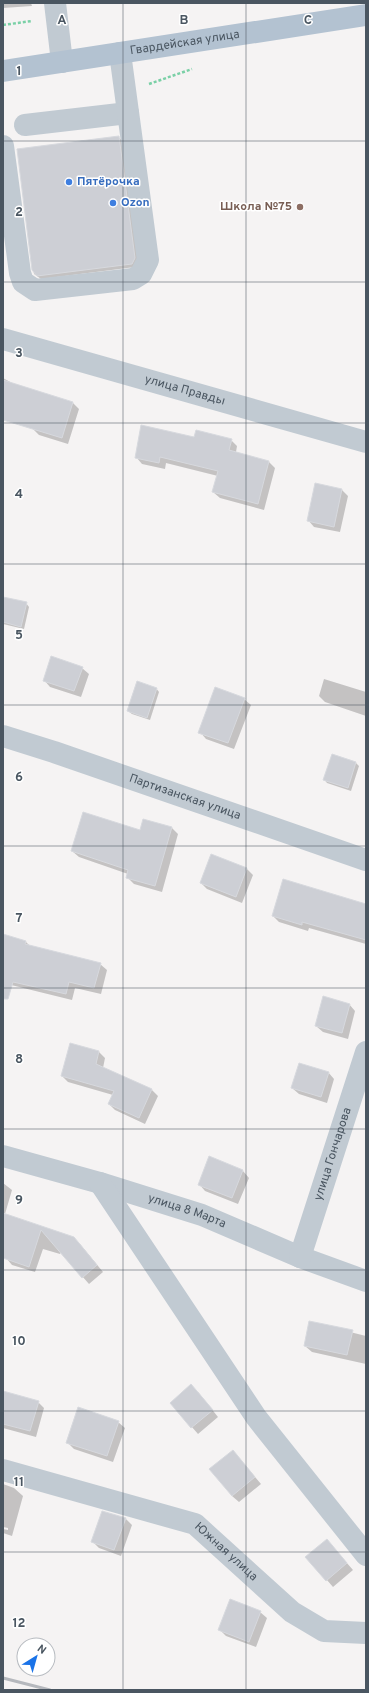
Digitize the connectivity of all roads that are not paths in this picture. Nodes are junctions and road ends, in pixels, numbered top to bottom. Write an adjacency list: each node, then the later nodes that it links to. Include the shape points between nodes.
1 (56, 10): 4 (street)
2 (366, 15): 3 (main road, Гвардейская улица)
3 (120, 53): 4 (main road, Гвардейская улица); 6 (street)
4 (62, 62): 5 (main road, Гвардейская улица)
5 (3, 71)
6 (128, 113): 7 (street); 8 (street, via 148,260 141,274 132,279 35,290 23,282)
7 (25, 125)
8 (3, 146)
9 (3, 339): 10 (street, улица Правды)
10 (366, 442)
11 (3, 736): 12 (street, Партизанская улица)
12 (366, 860)
13 (366, 1052): 16 (street, улица Гончарова)
14 (3, 1156): 15 (street, улица 8 Марта)
15 (100, 1183): 16 (street, улица 8 Марта, via 202,1215); 19 (street, via 256,1417)
16 (300, 1256): 17 (street, улица 8 Марта)
17 (366, 1281)
18 (3, 1470): 20 (street, Южная улица, via 195,1524 292,1612 324,1631)
19 (366, 1555)
20 (366, 1633)

